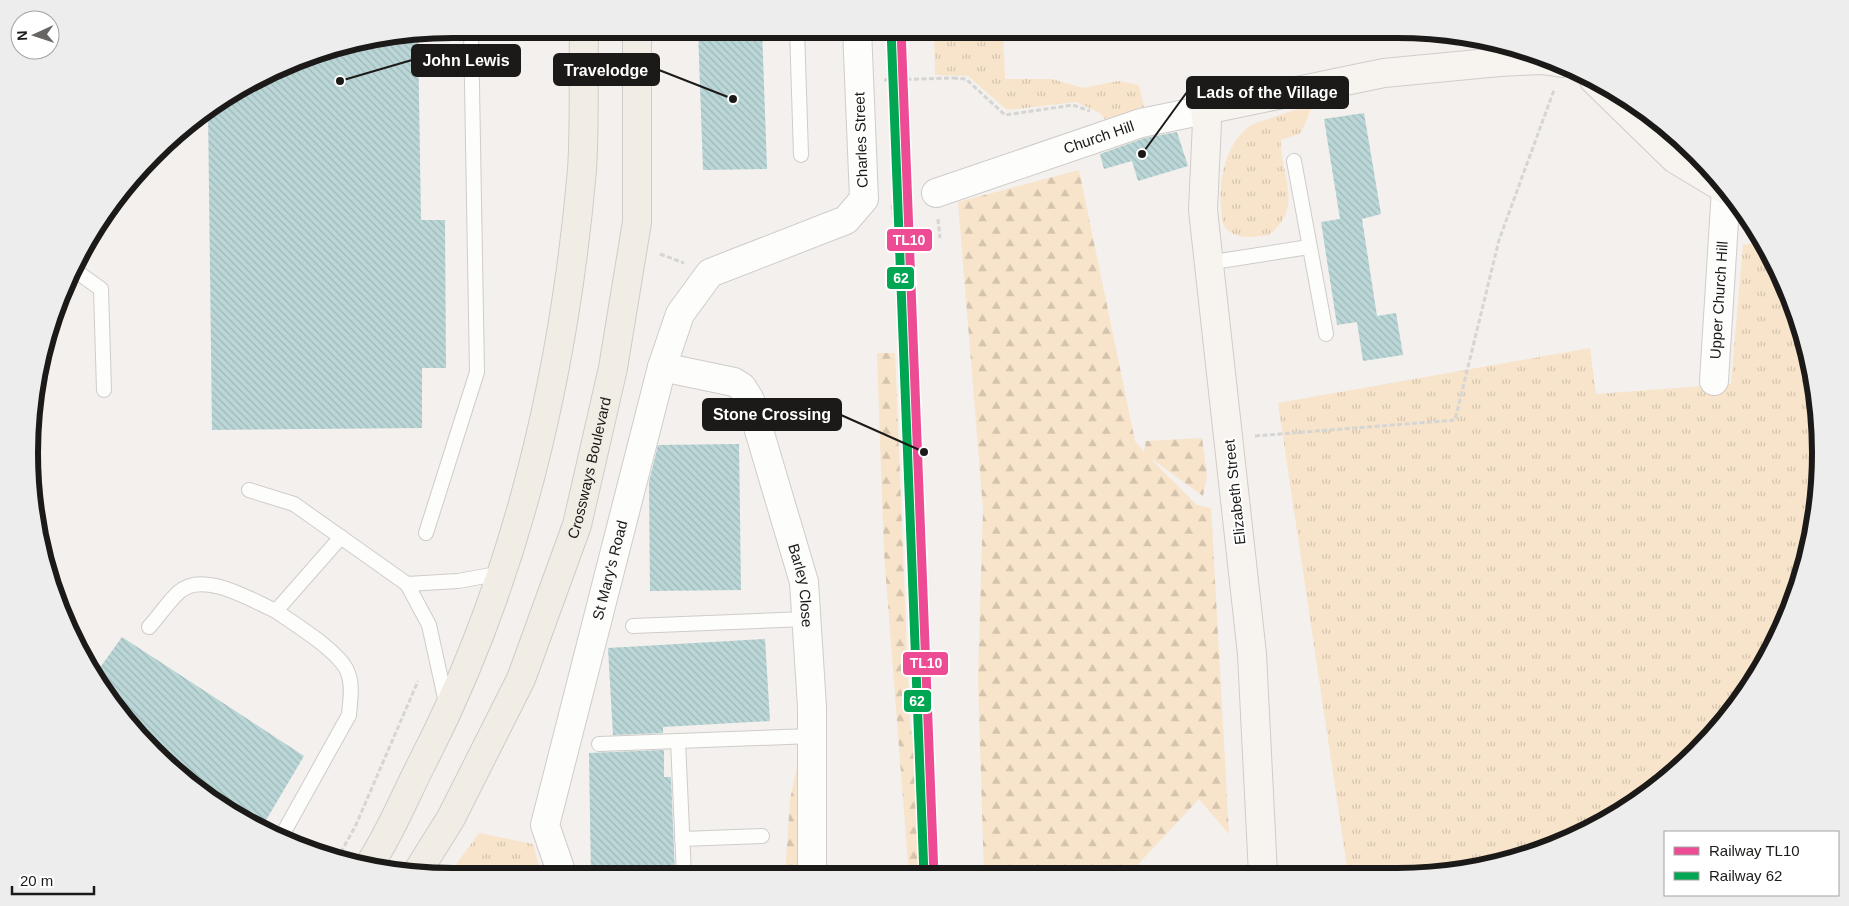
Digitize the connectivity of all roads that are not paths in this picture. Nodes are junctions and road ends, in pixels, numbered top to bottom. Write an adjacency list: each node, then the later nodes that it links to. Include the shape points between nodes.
1 (471, 38): 23 (lane, via 477,372)
2 (584, 38): 25 (main road, via 582,168 564,325 546,416)
3 (637, 38): 39 (main road, Crossways Boulevard, via 637,222 612,368 577,525 521,679 451,818)
4 (797, 38): 9 (lane)
5 (856, 38): 17 (street, Charles Street, via 864,199 846,220)
6 (1532, 61): 8 (street, Church Hill, via 1384,73)
7 (1614, 100): 11 (street, via 1675,159)
8 (1205, 110): 12 (street, Church Hill, via 1156,118); 15 (street, Elizabeth Street, via 1203,210)
9 (801, 155)
10 (1294, 161): 14 (lane)
11 (1707, 178)
12 (936, 193)
13 (1725, 199): 20 (street, Upper Church Hill)
14 (1309, 247): 15 (lane); 18 (lane)
15 (1207, 263): 43 (street, Elizabeth Street, via 1252,654)
16 (78, 273): 21 (lane, via 101,289)
17 (710, 273): 19 (street, St Mary's Road, via 680,314)
18 (1326, 334)
19 (662, 367): 28 (street, Barley Close, via 734,382 748,395 804,582); 40 (street, St Mary's Road, via 545,825)
20 (1714, 381)
21 (104, 390)
22 (249, 490): 24 (lane, via 294,504)
23 (426, 533)
24 (341, 537): 26 (lane); 27 (lane)
25 (502, 573): 26 (lane, via 458,582); 31 (main road)
26 (407, 584): 31 (lane, via 429,625)
27 (276, 611): 30 (lane, via 222,586 197,584 180,591); 35 (lane, via 337,656 348,672 351,696 349,715)
28 (806, 620): 29 (lane); 32 (street, Barley Close)
29 (632, 626)
30 (149, 627)
31 (448, 712): 38 (main road)
32 (812, 736): 33 (lane); 42 (street, Barley Close)
33 (678, 741): 34 (lane); 37 (lane)
34 (600, 744)
35 (284, 832)
36 (762, 836): 37 (lane)
37 (682, 839): 41 (lane)
38 (370, 860)
39 (420, 867)
40 (560, 868)
41 (684, 868)
42 (812, 868)
43 (1262, 868)

